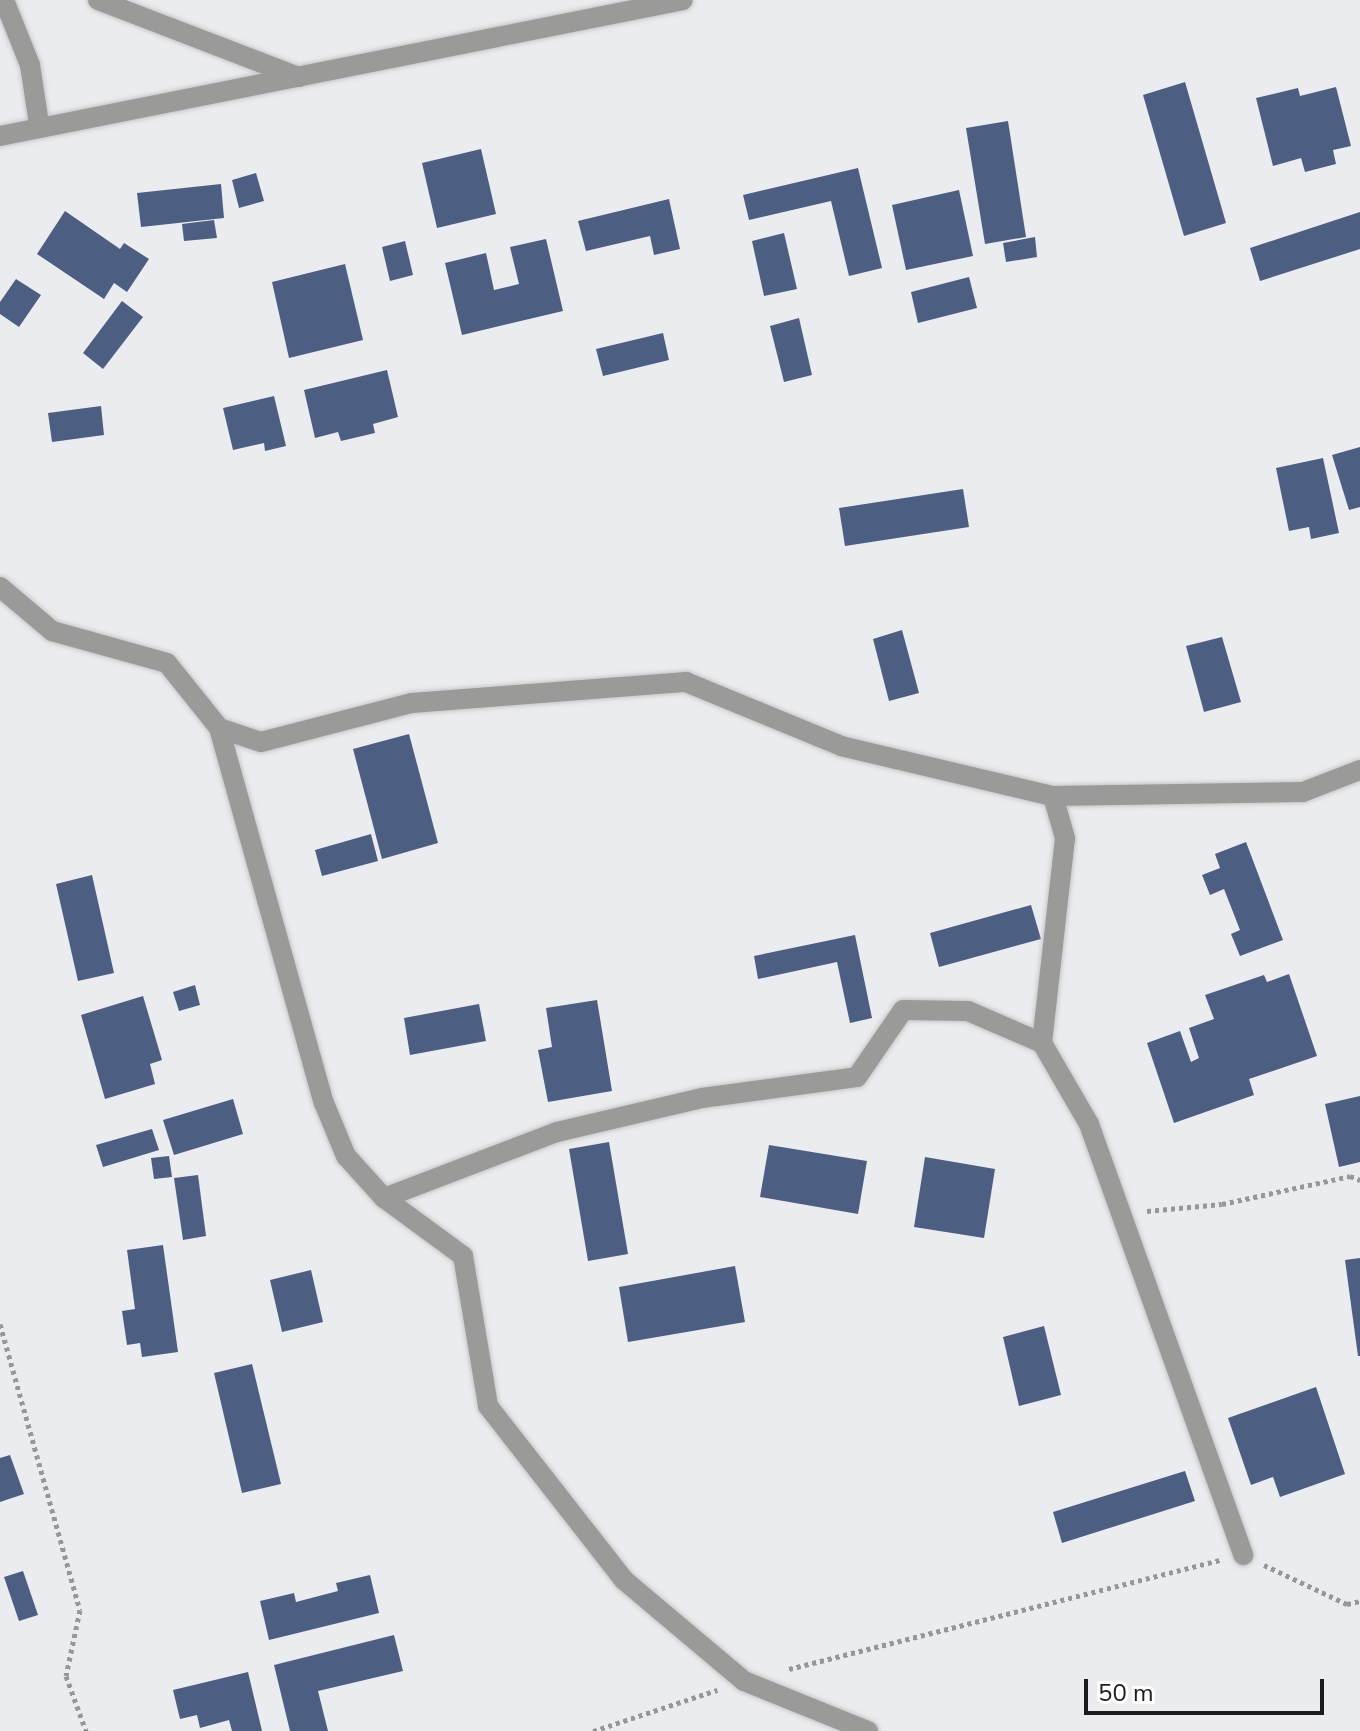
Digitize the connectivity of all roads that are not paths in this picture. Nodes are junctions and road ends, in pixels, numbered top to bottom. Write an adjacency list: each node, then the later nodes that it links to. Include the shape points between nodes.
1 (4, 0): 5 (street, via 30,65)
2 (98, 0): 4 (street)
3 (683, 0): 4 (street)
4 (299, 77): 5 (street)
5 (39, 124): 6 (street)
6 (0, 136)
7 (0, 587): 8 (street, via 52,631 167,663)
8 (219, 728): 10 (street, via 261,742 412,703 686,682 841,746); 12 (street, via 324,1103 346,1156)
9 (1360, 770): 10 (street, via 1303,792)
10 (1053, 796): 11 (street, via 1065,838)
11 (1042, 1043): 12 (street, via 968,1011 903,1010 857,1077 702,1098 557,1132); 13 (street, via 1089,1124)
12 (384, 1198): 14 (street, via 463,1256 488,1406 624,1580 744,1681)
13 (1243, 1555)
14 (868, 1731)

